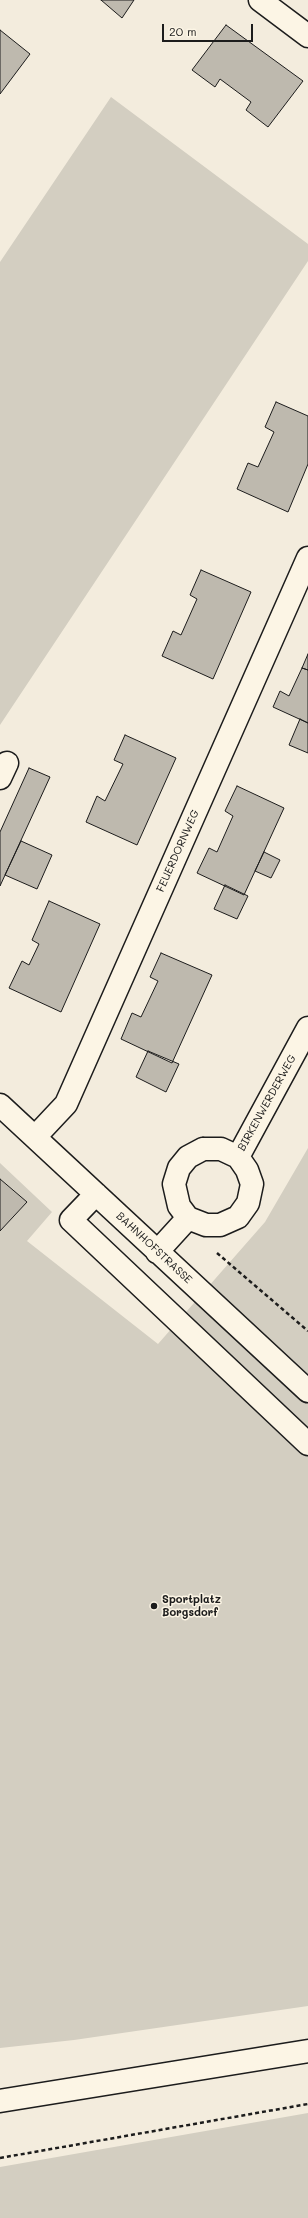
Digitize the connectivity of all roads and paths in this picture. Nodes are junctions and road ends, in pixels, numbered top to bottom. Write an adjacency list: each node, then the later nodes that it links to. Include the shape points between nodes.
1 (260, 0): 2 (street)
2 (308, 36)
3 (308, 558): 6 (street, FEUERDORNWEG, via 66,1104)
4 (308, 1028): 7 (street, BIRKENWERDERWEG)
5 (0, 1105): 6 (street, BAHNHOFSTRASSE)
6 (35, 1137): 8 (street, BAHNHOFSTRASSE)
7 (238, 1157): 9 (street, BIRKENWERDERWEG, via 248,1170 252,1184 248,1203 238,1217 220,1226); 9 (street, BIRKENWERDERWEG, via 221,1149 203,1149 188,1157 179,1168 174,1184)
8 (96, 1194): 11 (street, BAHNHOFSTRASSE); 14 (street, via 71,1220)
9 (185, 1221): 11 (street)
10 (214, 1250): 12 (path)
11 (157, 1252): 13 (street, BAHNHOFSTRASSE)
12 (308, 1331)
13 (308, 1391)
14 (308, 1444)
15 (308, 2051): 16 (street)
16 (0, 2102)
17 (308, 2104): 18 (path)
18 (0, 2158)

